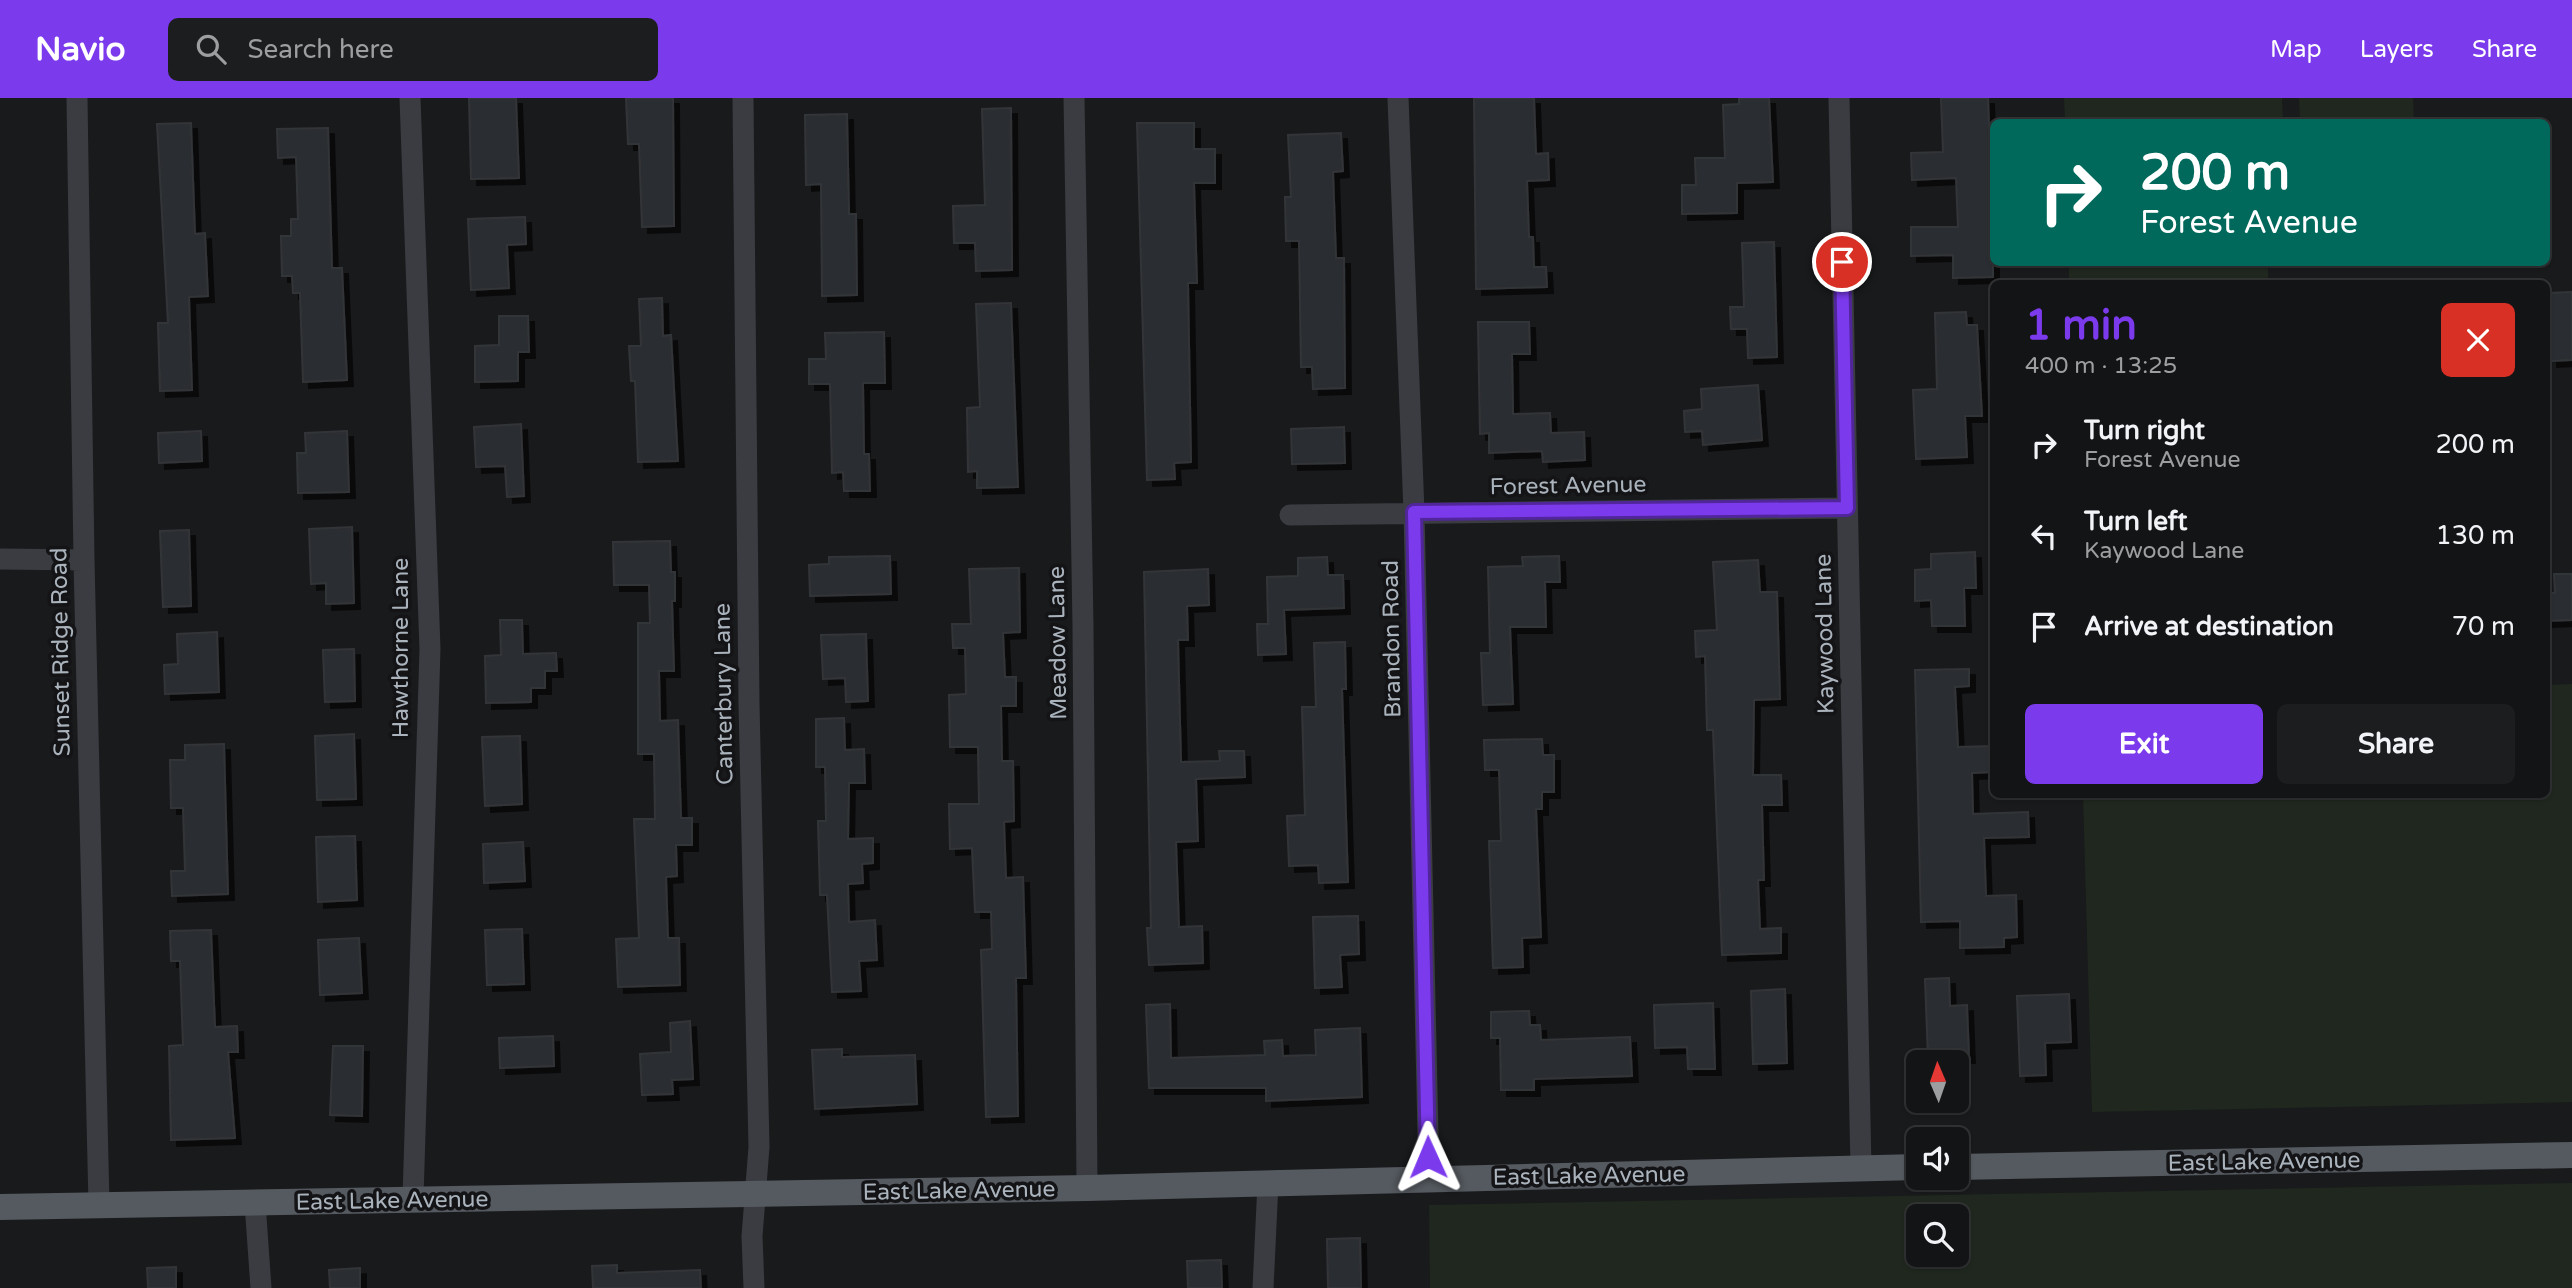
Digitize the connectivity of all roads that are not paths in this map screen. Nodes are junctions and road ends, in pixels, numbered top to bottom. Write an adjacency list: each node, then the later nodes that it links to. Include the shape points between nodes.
1 (77, 98): 11 (street, Sunset Ridge Road)
2 (410, 98): 20 (street, Hawthorne Lane, via 430,649)
3 (743, 98): 19 (street, Canterbury Lane, via 749,704 760,1147)
4 (1074, 98): 18 (street, Meadow Lane)
5 (1398, 98): 8 (street, Brandon Road)
6 (1839, 98): 7 (street, Kaywood Lane)
7 (1847, 508): 8 (street, Forest Avenue); 15 (street, Kaywood Lane)
8 (1414, 512): 9 (street, Forest Avenue); 16 (street, Brandon Road)
9 (1290, 515)
10 (0, 559): 11 (street)
11 (84, 560): 22 (street, Sunset Ridge Road)
12 (2572, 1155): 14 (main road, East Lake Avenue)
13 (1906, 1167): 15 (main road, East Lake Avenue)
14 (1969, 1167)
15 (1861, 1168): 16 (main road, East Lake Avenue)
16 (1429, 1179): 17 (main road, East Lake Avenue)
17 (1268, 1183): 18 (main road, East Lake Avenue); 26 (street)
18 (1087, 1188): 19 (main road, East Lake Avenue)
19 (757, 1193): 20 (main road, East Lake Avenue); 25 (street, Canterbury Lane, via 752,1236)
20 (413, 1198): 21 (main road, East Lake Avenue)
21 (255, 1203): 22 (main road, East Lake Avenue); 24 (street)
22 (99, 1205): 23 (main road, East Lake Avenue)
23 (0, 1207)
24 (261, 1288)
25 (754, 1288)
26 (1263, 1288)

